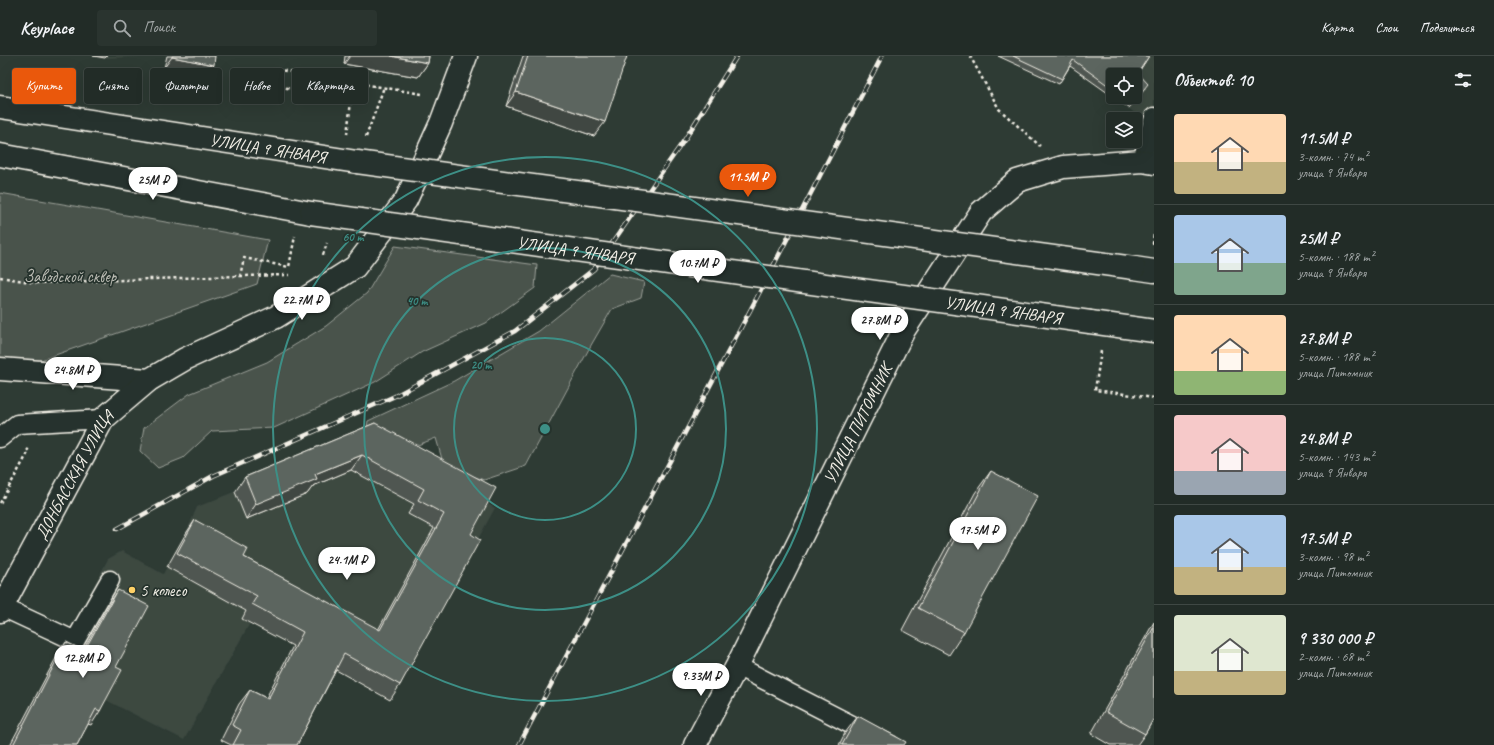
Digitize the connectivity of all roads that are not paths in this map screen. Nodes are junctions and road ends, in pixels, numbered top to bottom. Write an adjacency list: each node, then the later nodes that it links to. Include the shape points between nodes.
1 (466, 56): 9 (main road, ДОНБАССКАЯ УЛИЦА, via 441,123 406,200 355,267 276,317 185,359)
2 (0, 107): 6 (main road, УЛИЦА 9 ЯНВАРЯ, bridge, via 356,162)
3 (1154, 117): 5 (lane)
4 (0, 155): 7 (main road, УЛИЦА 9 ЯНВАРЯ, bridge, via 311,213)
5 (1148, 162): 14 (main road, УЛИЦА ПИТОМНИК, via 1063,167 1016,180 981,212 904,330)
6 (1144, 269)
7 (1154, 331)
8 (0, 369): 9 (main road)
9 (149, 380): 10 (main road, ДОНБАССКАЯ УЛИЦА)
10 (103, 419): 11 (lane, via 17,424); 13 (main road, ДОНБАССКАЯ УЛИЦА)
11 (4, 435)
12 (110, 580): 13 (lane, via 75,641)
13 (1, 609)
14 (737, 666): 15 (main road, УЛИЦА ПИТОМНИК); 16 (lane)
15 (695, 745)
16 (891, 745)

